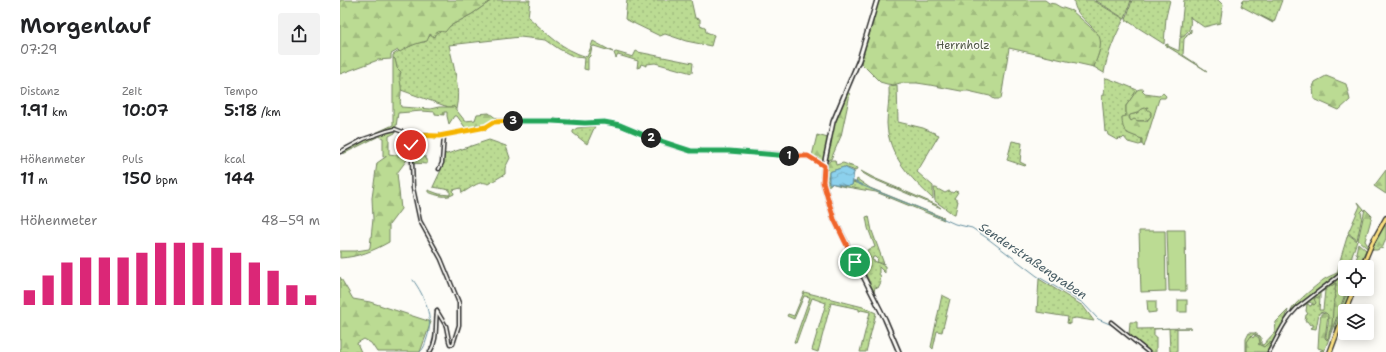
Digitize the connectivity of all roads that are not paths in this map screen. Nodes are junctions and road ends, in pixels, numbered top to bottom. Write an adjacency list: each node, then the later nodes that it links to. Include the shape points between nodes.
1 (877, 0): 5 (street, via 859,60 833,122)
2 (411, 135): 3 (street); 4 (street, via 395,129 364,139); 12 (street, via 413,188 420,221 441,259 459,303 459,325 453,344 450,344 446,326 437,311 436,334)
3 (444, 135): 5 (street, via 486,127 499,121 604,122 620,125 691,151 805,156); 6 (street, via 442,163)
4 (340, 152)
5 (825, 164): 13 (street, via 823,182 834,219)
6 (439, 169)
7 (1386, 218): 8 (main road)
8 (1365, 260)
9 (1338, 276): 15 (street, via 1292,312 1284,321)
10 (1111, 322): 14 (street)
11 (1338, 331): 16 (main road)
12 (430, 352)
13 (899, 352)
14 (1148, 352)
15 (1269, 352)
16 (1330, 352)

